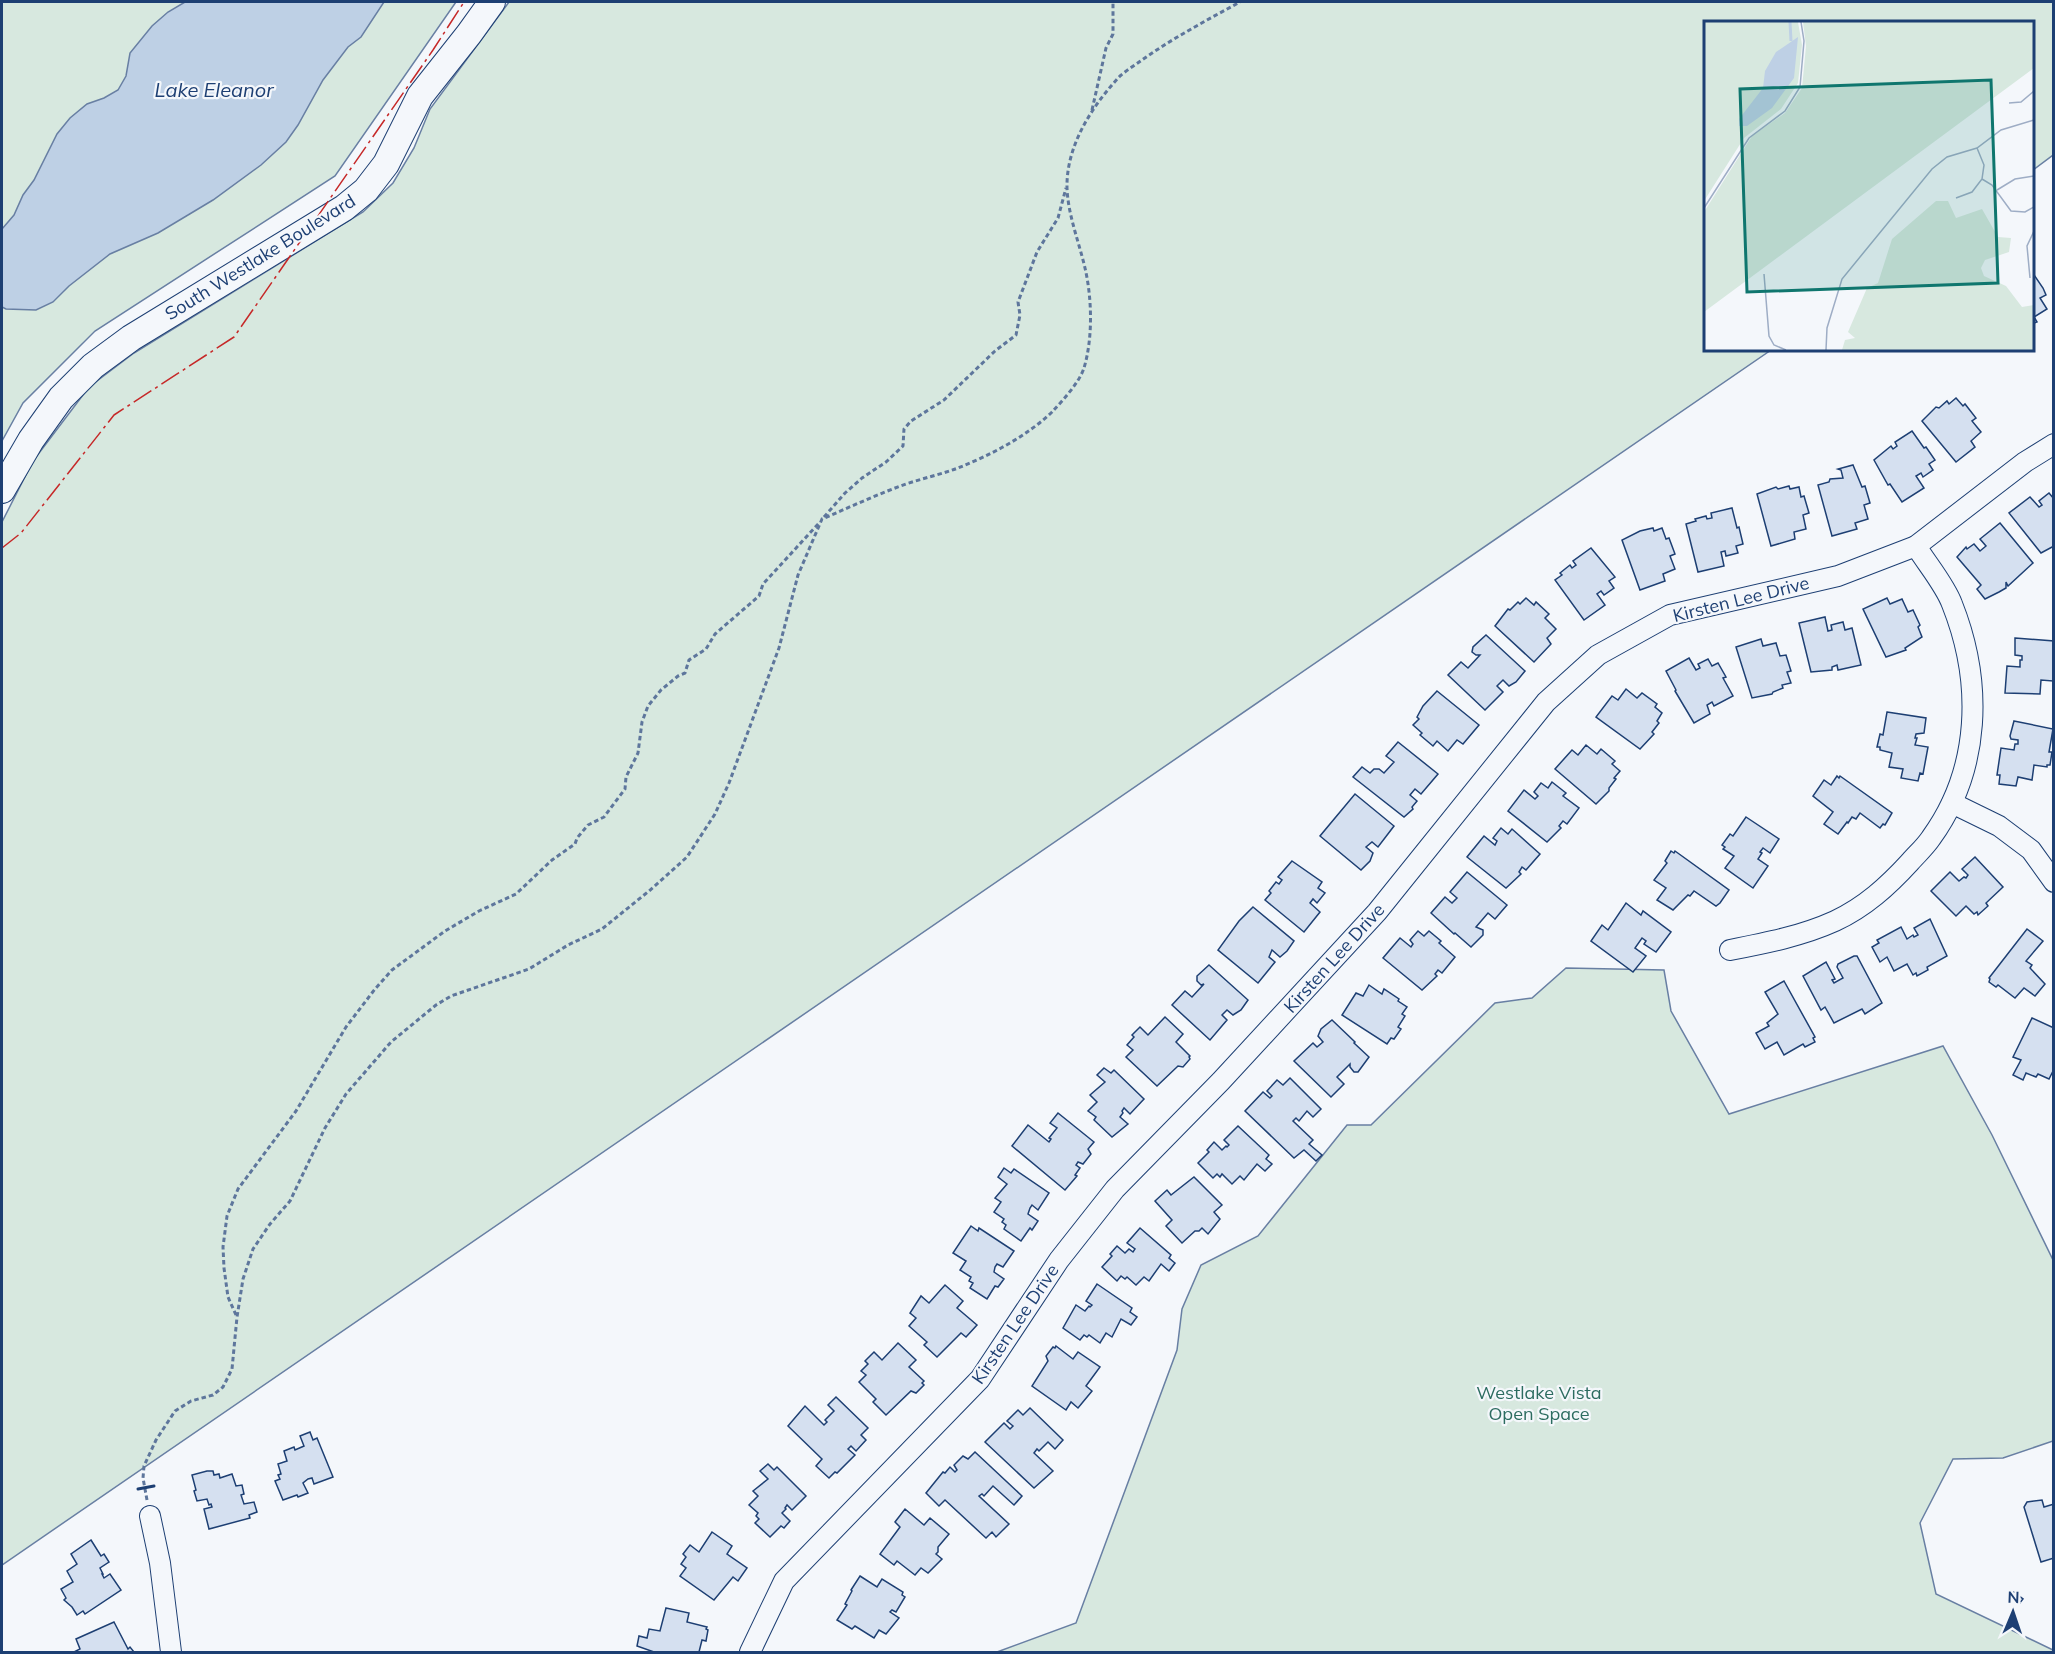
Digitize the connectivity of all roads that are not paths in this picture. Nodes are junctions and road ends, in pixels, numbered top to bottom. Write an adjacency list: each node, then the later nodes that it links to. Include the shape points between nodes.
1 (492, 2): 3 (main road, South Westlake Boulevard, via 420,96 386,164 366,190 344,208 130,338 93,366 61,398)
2 (2054, 444): 4 (street, Kirsten Lee Drive)
3 (2, 490)
4 (1916, 546): 5 (street, via 1952,602 1969,658 1973,721 1967,758); 10 (street, Kirsten Lee Drive, via 1839,576 1670,615 1598,655 1546,702 1377,912 1115,1190 1059,1260 980,1379 783,1581)
5 (1952, 803): 6 (street, via 1999,826 2031,850); 7 (street, via 1930,839 1865,904 1835,921 1780,940)
6 (2054, 882)
7 (1730, 950)
8 (150, 1516): 9 (street)
9 (171, 1653)
10 (750, 1653)

